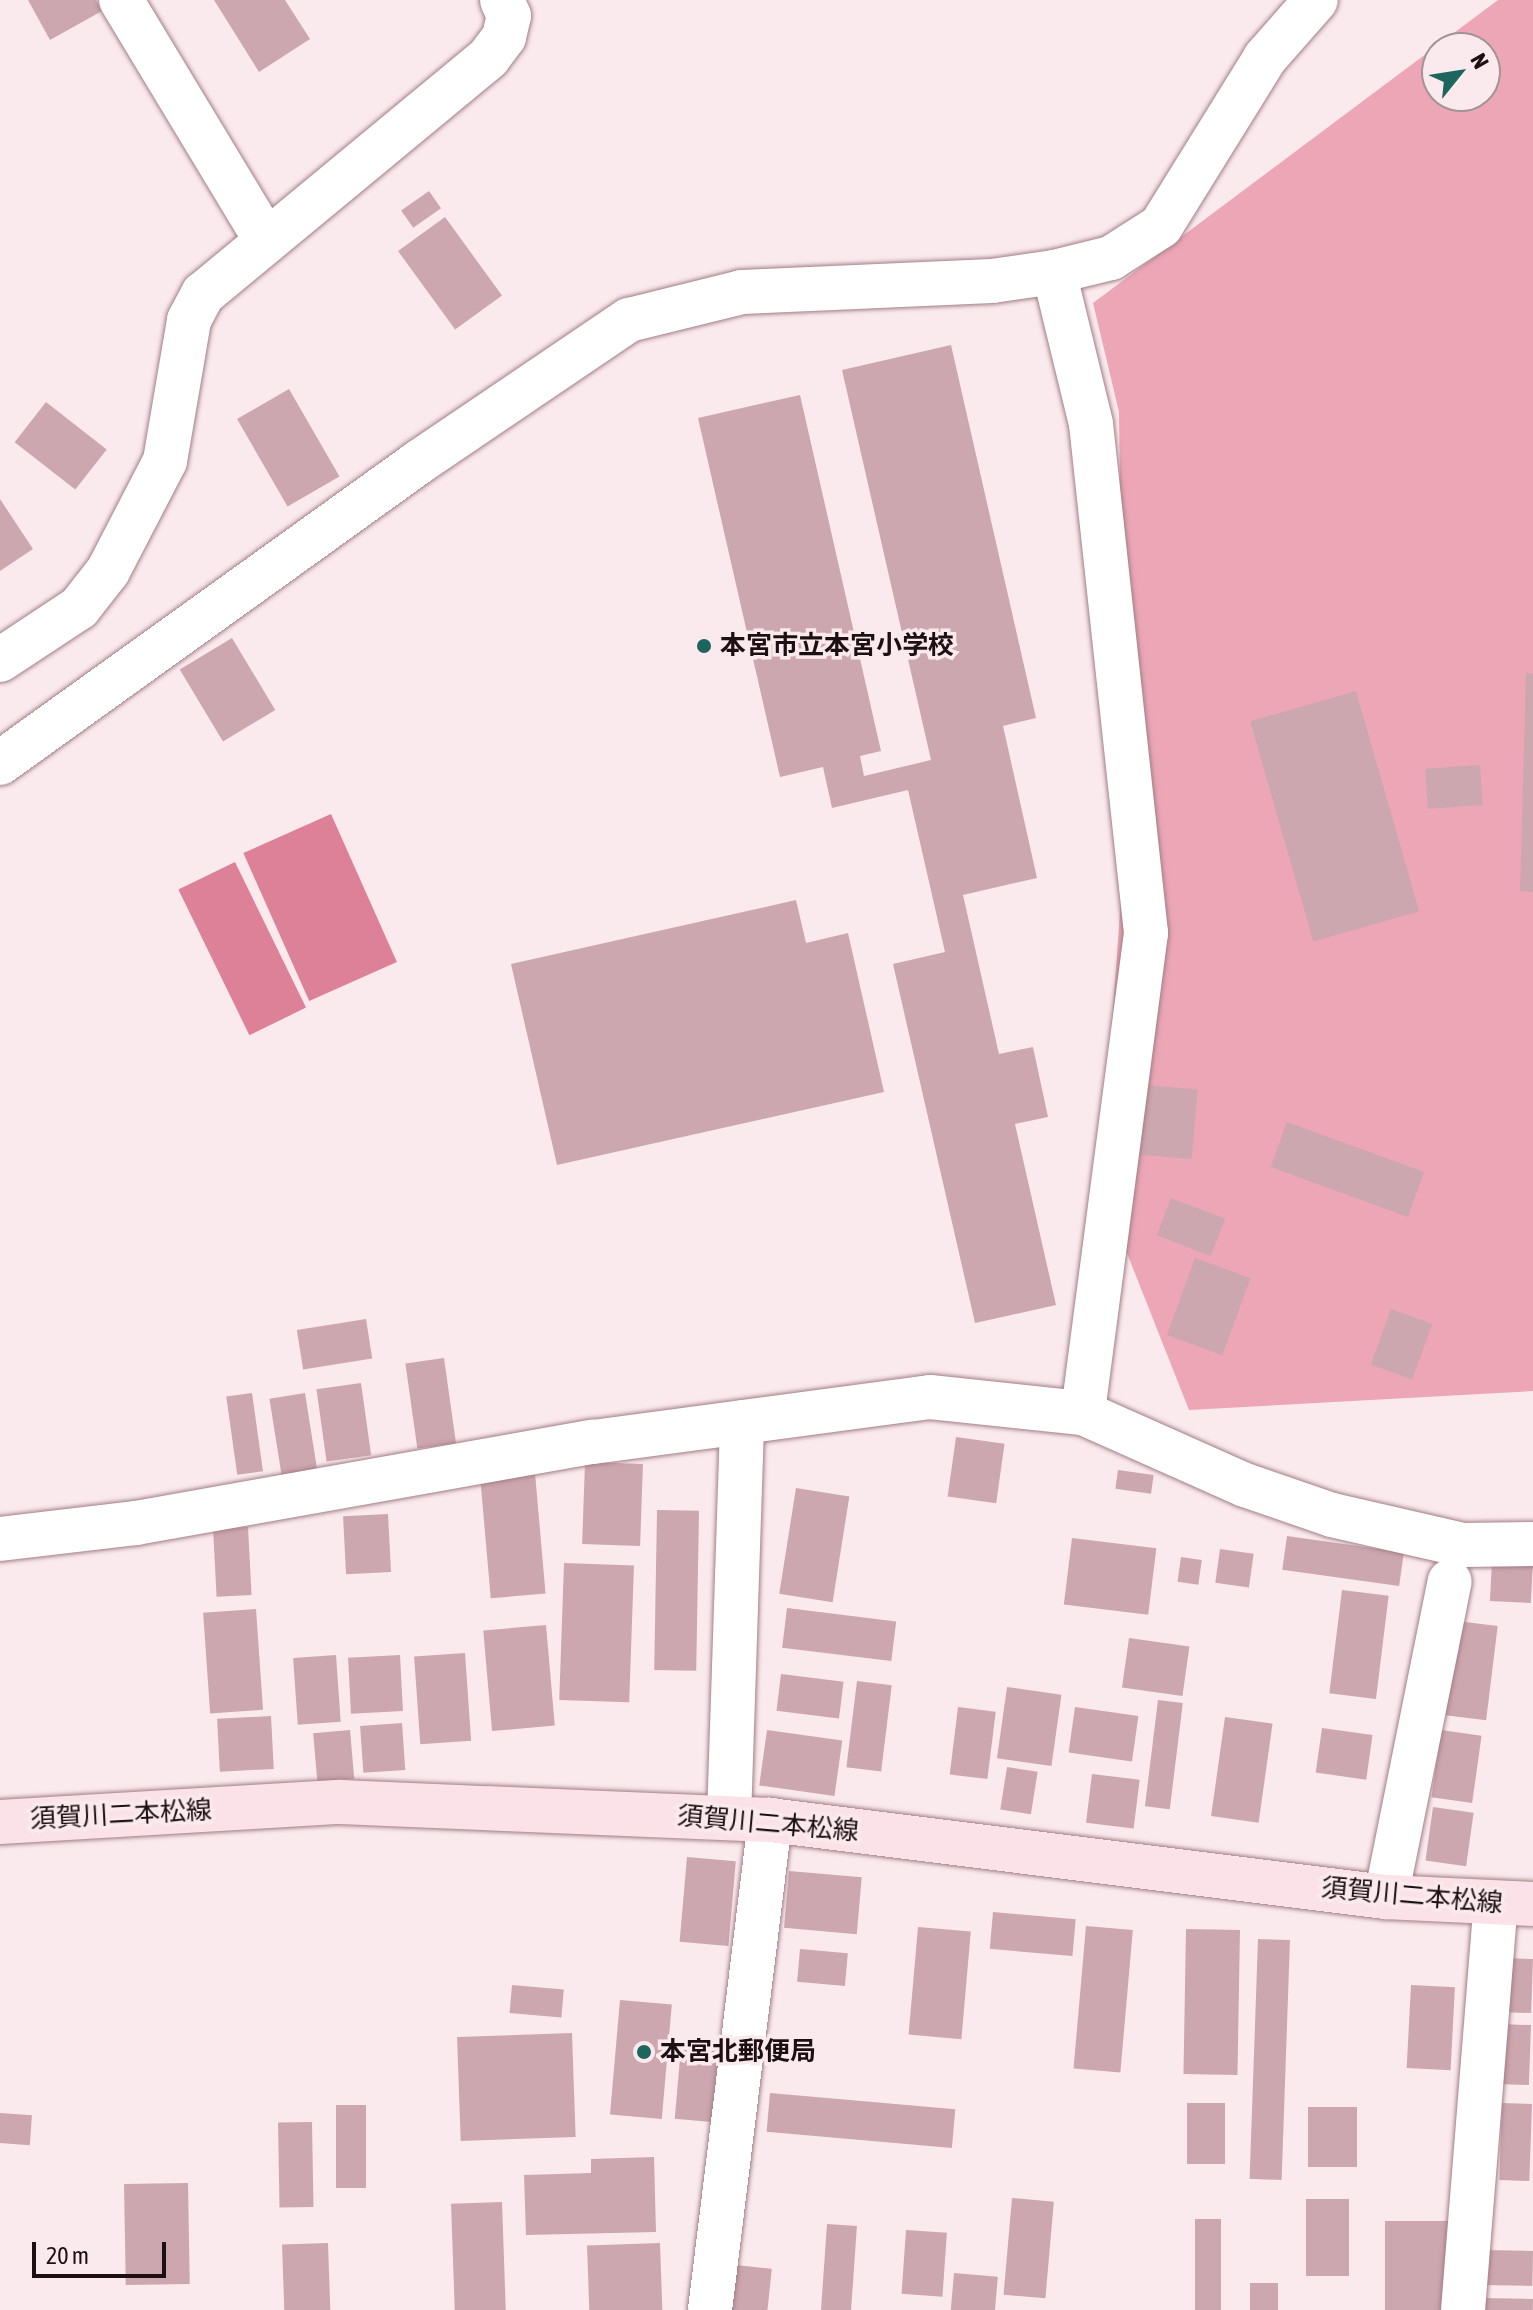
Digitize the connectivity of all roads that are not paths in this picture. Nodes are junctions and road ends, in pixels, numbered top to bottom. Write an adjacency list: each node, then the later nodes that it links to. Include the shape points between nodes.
1 (121, 0): 4 (street)
2 (502, 0): 4 (street, via 509,16 504,37 489,57)
3 (1316, 0): 5 (street, via 1265,58 1161,226 1111,258)
4 (265, 239): 6 (street, via 203,294 189,320 165,461 108,571 79,608)
5 (1054, 272): 7 (street, via 992,281 742,292 629,320 419,462); 8 (street, via 1091,424 1146,933)
6 (0, 660)
7 (0, 763)
8 (1083, 1413): 9 (street, via 930,1397); 11 (street, via 1245,1485 1332,1515 1463,1545)
9 (742, 1422): 10 (street, via 136,1523); 13 (street)
10 (0, 1539)
11 (1533, 1544)
12 (1450, 1581): 15 (street)
13 (750, 1819): 14 (main road, 須賀川二本松線, via 340,1802); 15 (main road, 須賀川二本松線); 17 (street)
14 (0, 1822)
15 (1386, 1897): 16 (main road, 須賀川二本松線)
16 (1514, 1904): 18 (street)
17 (710, 2310)
18 (1463, 2310)

